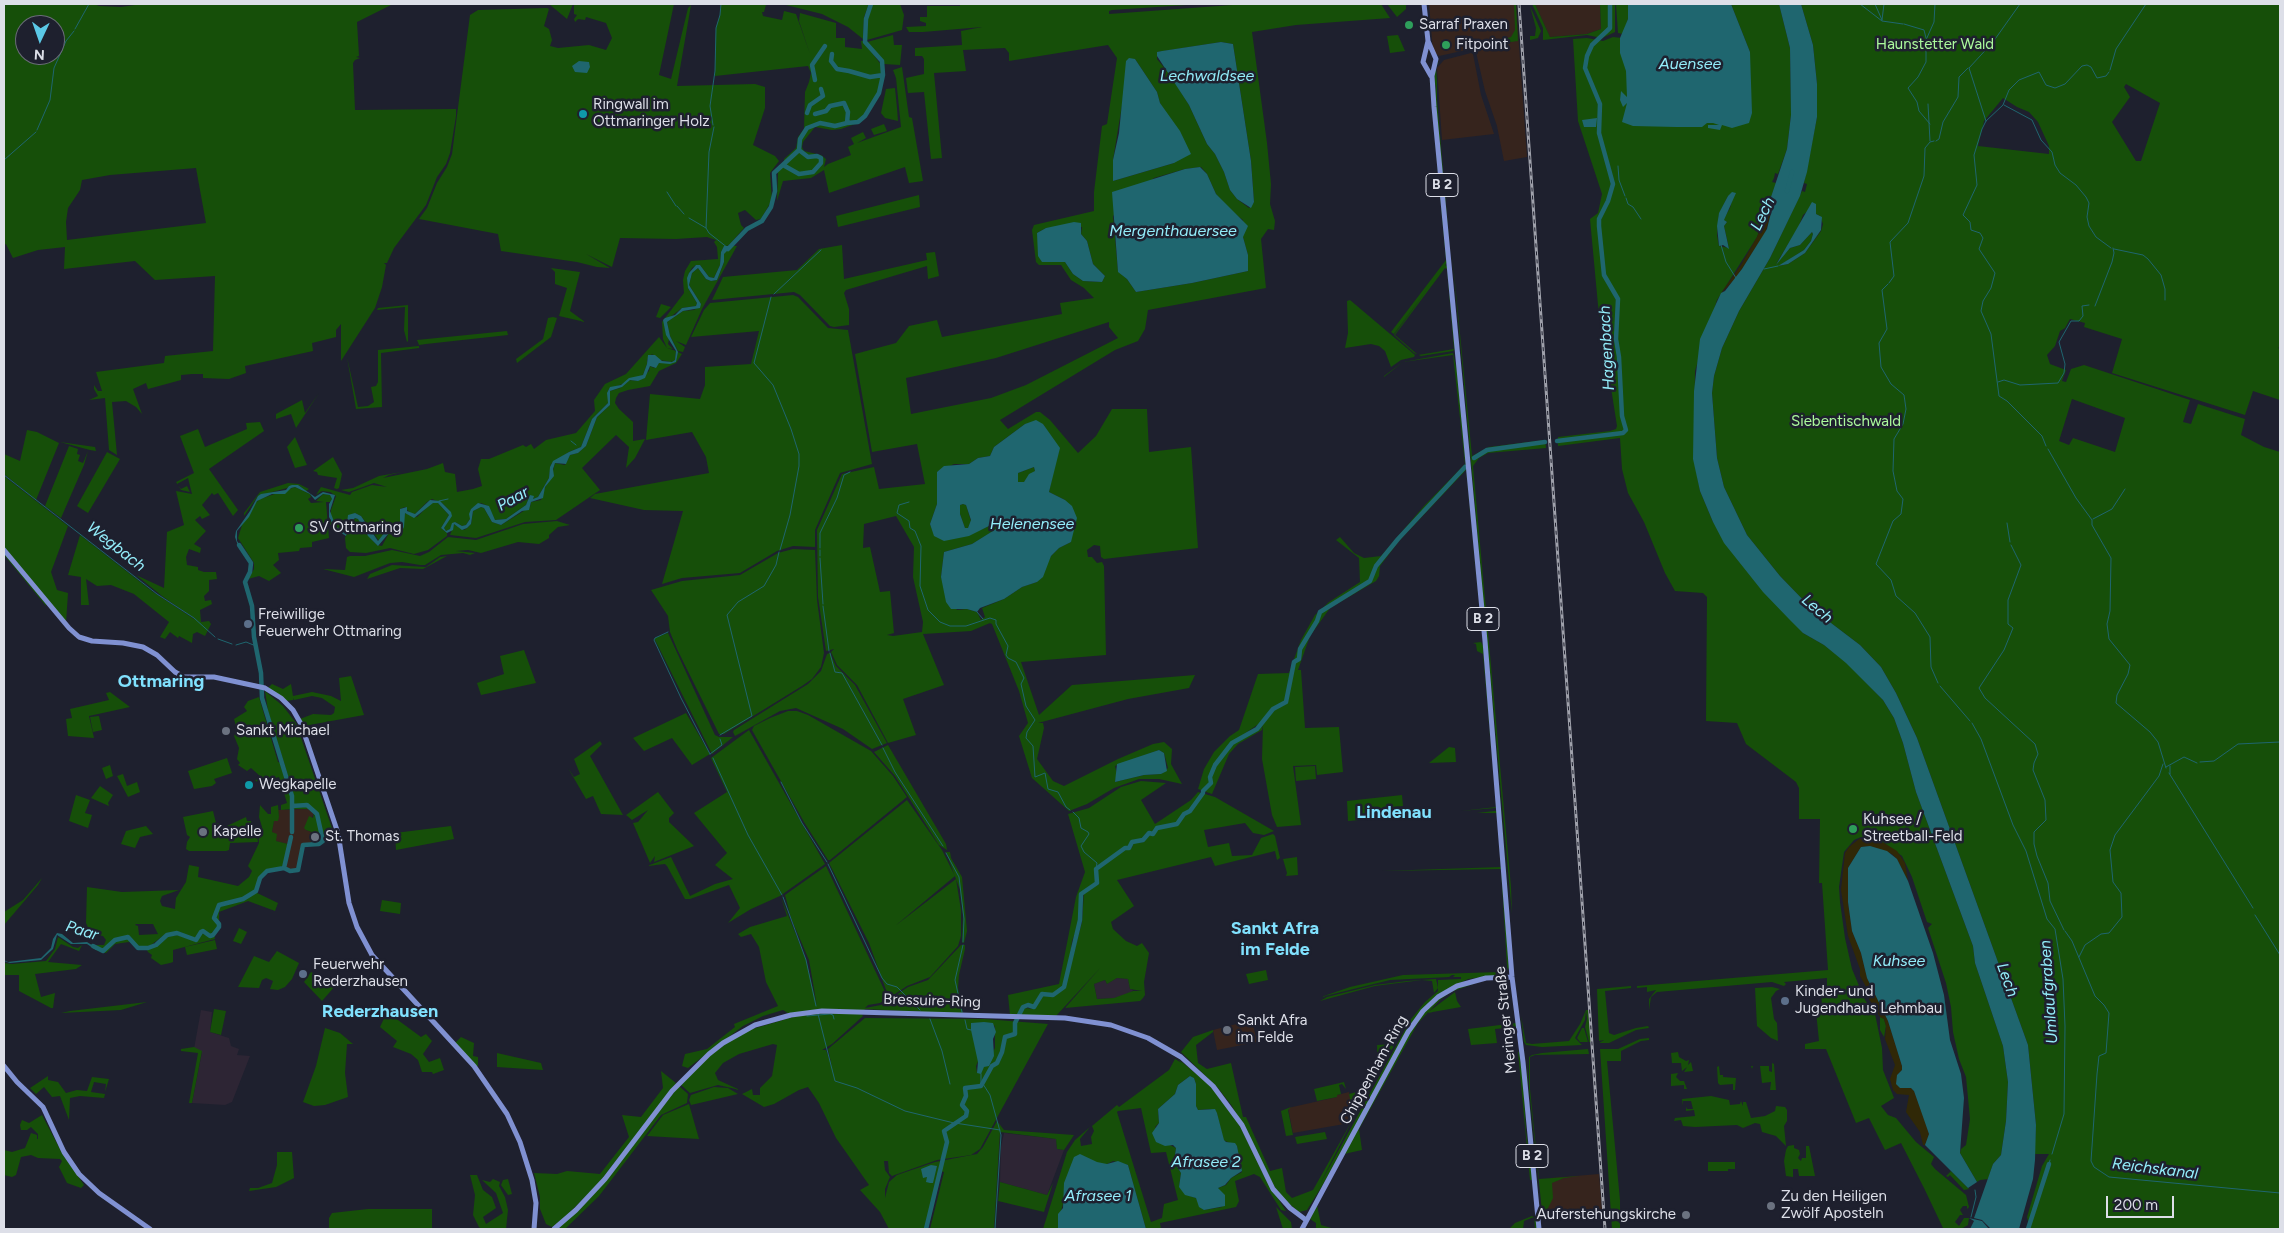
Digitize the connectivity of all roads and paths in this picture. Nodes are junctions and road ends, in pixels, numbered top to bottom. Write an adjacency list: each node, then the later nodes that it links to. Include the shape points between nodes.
1 (1424, 4): 2 (main road, B 2)
2 (1428, 41): 3 (main road, B 2); 4 (main road, B 2)
3 (1425, 56): 4 (main road); 5 (main road, B 2)
4 (1434, 56): 6 (main road, B 2)
5 (1425, 65): 6 (main road); 7 (main road, B 2)
6 (1434, 65): 7 (main road, B 2)
7 (1432, 76): 9 (main road, Meringer Straße / B 2)
8 (4, 550): 17 (main road, via 74,634 92,642 123,643 143,648 184,677 214,676 254,685 265,688 288,704 301,724 327,800 339,840 349,903 360,934 379,964 474,1066 507,1114 526,1156 532,1180 536,1203)
9 (1512, 964): 10 (main road, Meringer Straße / B 2); 11 (main road)
10 (1512, 976): 11 (main road, Chippenham-Ring); 20 (main road, Meringer Straße / B 2)
11 (1503, 977): 13 (main road, Chippenham-Ring, via 1457,986 1438,997 1423,1012 1408,1032)
12 (4, 1066): 16 (main road, via 43,1107 64,1152 85,1181)
13 (1312, 1209): 14 (main road); 15 (main road, Chippenham-Ring)
14 (1296, 1213): 15 (main road, Bressuire-Ring); 18 (main road, Bressuire-Ring, via 1268,1182 1231,1108 1181,1057 1155,1041 1111,1025 1083,1020 822,1011 755,1025 709,1054 681,1080 605,1179); 19 (main road)
15 (1306, 1220): 19 (main road, Chippenham-Ring)
16 (150, 1229)
17 (534, 1229)
18 (554, 1229)
19 (1302, 1229)
20 (1539, 1229)

